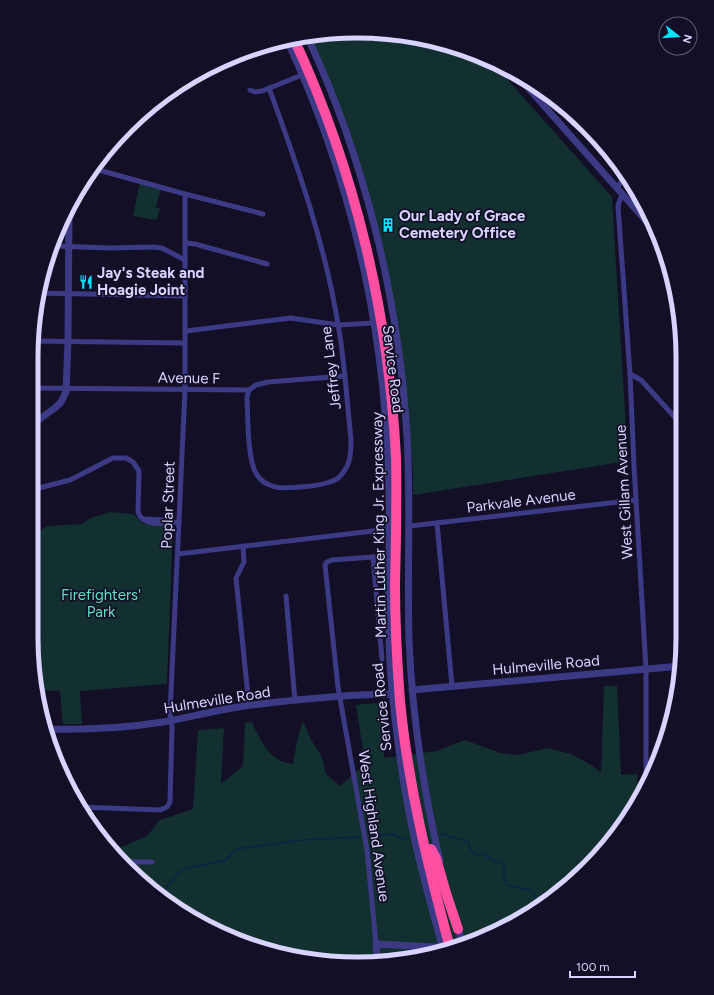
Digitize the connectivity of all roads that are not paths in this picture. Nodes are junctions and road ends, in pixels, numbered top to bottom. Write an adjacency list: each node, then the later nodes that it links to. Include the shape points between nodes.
1 (310, 42): 43 (street, Service Road, via 353,154 384,269 403,386)
2 (302, 43): 64 (highway, Martin Luther King Jr. Expressway, via 331,112 354,179 372,248 387,325 397,395 401,458 401,623 405,688 415,771)
3 (296, 44): 5 (highway, Martin Luther King Jr. Expressway)
4 (291, 45): 5 (highway)
5 (305, 72): 6 (street); 25 (street, Service Road, via 348,205); 63 (highway, Martin Luther King Jr. Expressway, via 333,136 354,203 372,272 384,341 396,458 395,603 398,676 406,748)
6 (269, 88): 8 (street, via 260,92); 26 (street, Jeffrey Lane, via 310,209)
7 (527, 88): 11 (street)
8 (250, 90)
9 (99, 170): 12 (street)
10 (622, 180): 11 (street)
11 (617, 188): 13 (street)
12 (185, 194): 14 (street); 17 (street, Poplar Street)
13 (622, 195): 16 (street); 31 (street, West Gillam Avenue, via 618,206)
14 (263, 214)
15 (69, 221): 19 (street)
16 (646, 221)
17 (185, 243): 20 (street, Poplar Street); 21 (street)
18 (58, 246): 19 (street)
19 (68, 247): 20 (street, via 158,248); 23 (street)
20 (186, 260): 24 (street, Poplar Street)
21 (267, 264)
22 (44, 293): 23 (street)
23 (68, 294): 24 (street); 29 (street)
24 (186, 296): 27 (street, Poplar Street)
25 (374, 323): 26 (street); 44 (street, Service Road, via 386,419)
26 (338, 325): 27 (street, via 291,318); 32 (street, Jeffrey Lane)
27 (186, 331): 30 (street, Poplar Street)
28 (39, 341): 29 (street)
29 (68, 341): 30 (street); 34 (street)
30 (185, 343): 35 (street, Poplar Street)
31 (630, 374): 37 (street, via 641,380); 40 (street, West Gillam Avenue)
32 (344, 376): 36 (street, Avenue F, via 268,382); 36 (street, Jeffrey Lane, via 350,457 341,475 325,484 276,487 259,478 251,457 247,397)
33 (38, 388): 34 (street, Avenue F)
34 (66, 388): 35 (street, Avenue F); 38 (street, via 65,396 58,405)
35 (185, 390): 36 (street, Avenue F); 41 (street, Poplar Street)
36 (249, 390)
37 (676, 418)
38 (38, 419)
39 (38, 488): 41 (street, via 70,480 113,458 126,458 133,462 139,471 138,512 142,519)
40 (636, 500): 42 (street, Parkvale Avenue); 52 (street, West Gillam Avenue)
41 (179, 522): 46 (street, Poplar Street)
42 (437, 523): 43 (street, Parkvale Avenue); 53 (street)
43 (410, 526): 54 (street, Service Road, via 409,623)
44 (390, 529): 45 (street); 48 (street, Service Road)
45 (242, 546): 46 (street); 58 (street, via 244,562 236,578)
46 (178, 554): 59 (street, Poplar Street)
47 (373, 557): 48 (street); 50 (street); 56 (street, West Highland Avenue, via 332,560 325,565)
48 (389, 558): 55 (street, Service Road, via 388,623)
49 (286, 596): 57 (street)
50 (382, 659)
51 (674, 667): 52 (street, Hulmeville Road)
52 (646, 669): 53 (street, Hulmeville Road); 61 (street, West Gillam Avenue)
53 (452, 686): 54 (street, Hulmeville Road)
54 (412, 690): 67 (street, Service Road, via 418,746 429,808)
55 (392, 694): 56 (street, Hulmeville Road); 68 (street, Service Road, via 409,812)
56 (340, 697): 57 (street, Hulmeville Road); 72 (street, West Highland Avenue, via 368,850)
57 (295, 701): 58 (street, Hulmeville Road)
58 (249, 706): 59 (street, Hulmeville Road)
59 (170, 720): 60 (street, Hulmeville Road, via 138,725); 62 (street, Poplar Street, via 170,802 165,808 158,810)
60 (51, 729)
61 (646, 773)
62 (87, 807)
63 (422, 841): 68 (highway); 71 (highway, Martin Luther King Jr. Expressway)
64 (431, 849): 67 (highway); 70 (highway, Martin Luther King Jr. Expressway)
65 (129, 862): 66 (street)
66 (152, 862)
67 (458, 929): 69 (street, Service Road)
68 (438, 932): 73 (street, Service Road)
69 (461, 939)
70 (455, 942)
71 (449, 943)
72 (376, 944): 74 (street, bridge); 75 (street, West Highland Avenue)
73 (442, 945)
74 (435, 947)
75 (377, 956)

